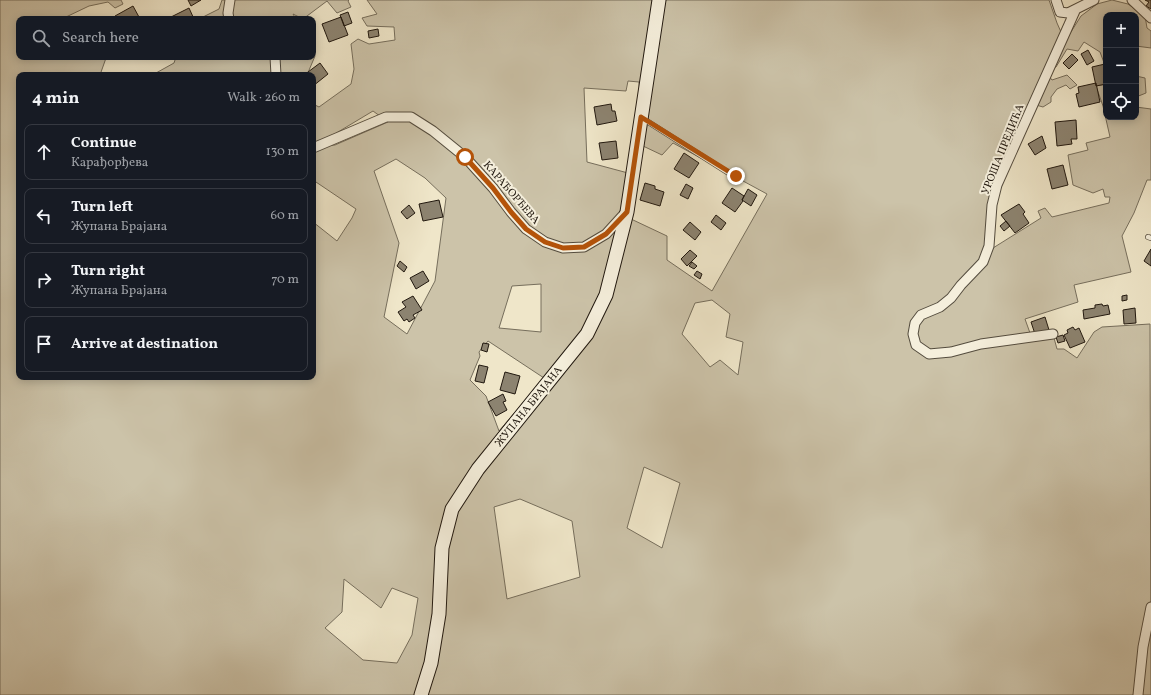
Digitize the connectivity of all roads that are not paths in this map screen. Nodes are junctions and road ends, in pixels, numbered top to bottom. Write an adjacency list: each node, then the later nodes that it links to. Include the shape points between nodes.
1 (230, 0): 7 (street)
2 (659, 0): 11 (street, ЖУПАНА БРАЈАНА)
3 (1056, 0): 6 (street, via 1060,12)
4 (1094, 0): 6 (street)
5 (1132, 0): 8 (street)
6 (1075, 11): 15 (street, УРОША ПРЕДИЋА, via 997,185 992,205 989,246 983,262 951,298 940,307 921,315 915,323 913,334 916,344 929,354)
7 (228, 16)
8 (1151, 18)
9 (275, 60): 10 (street)
10 (276, 72)
11 (641, 117): 13 (lane); 14 (street, ЖУПАНА БРАЈАНА)
12 (316, 147): 14 (street, КАРАЂОРЂЕВА, via 386,117 411,117 465,157 526,229 545,242 563,248 584,247 606,234)
13 (736, 176)
14 (627, 212): 17 (street, ЖУПАНА БРАЈАНА, via 606,295 587,334 478,469 452,509 442,548 439,614 431,663)
15 (1053, 334)
16 (1151, 607): 18 (street, via 1143,647)
17 (421, 695)
18 (1138, 695)

